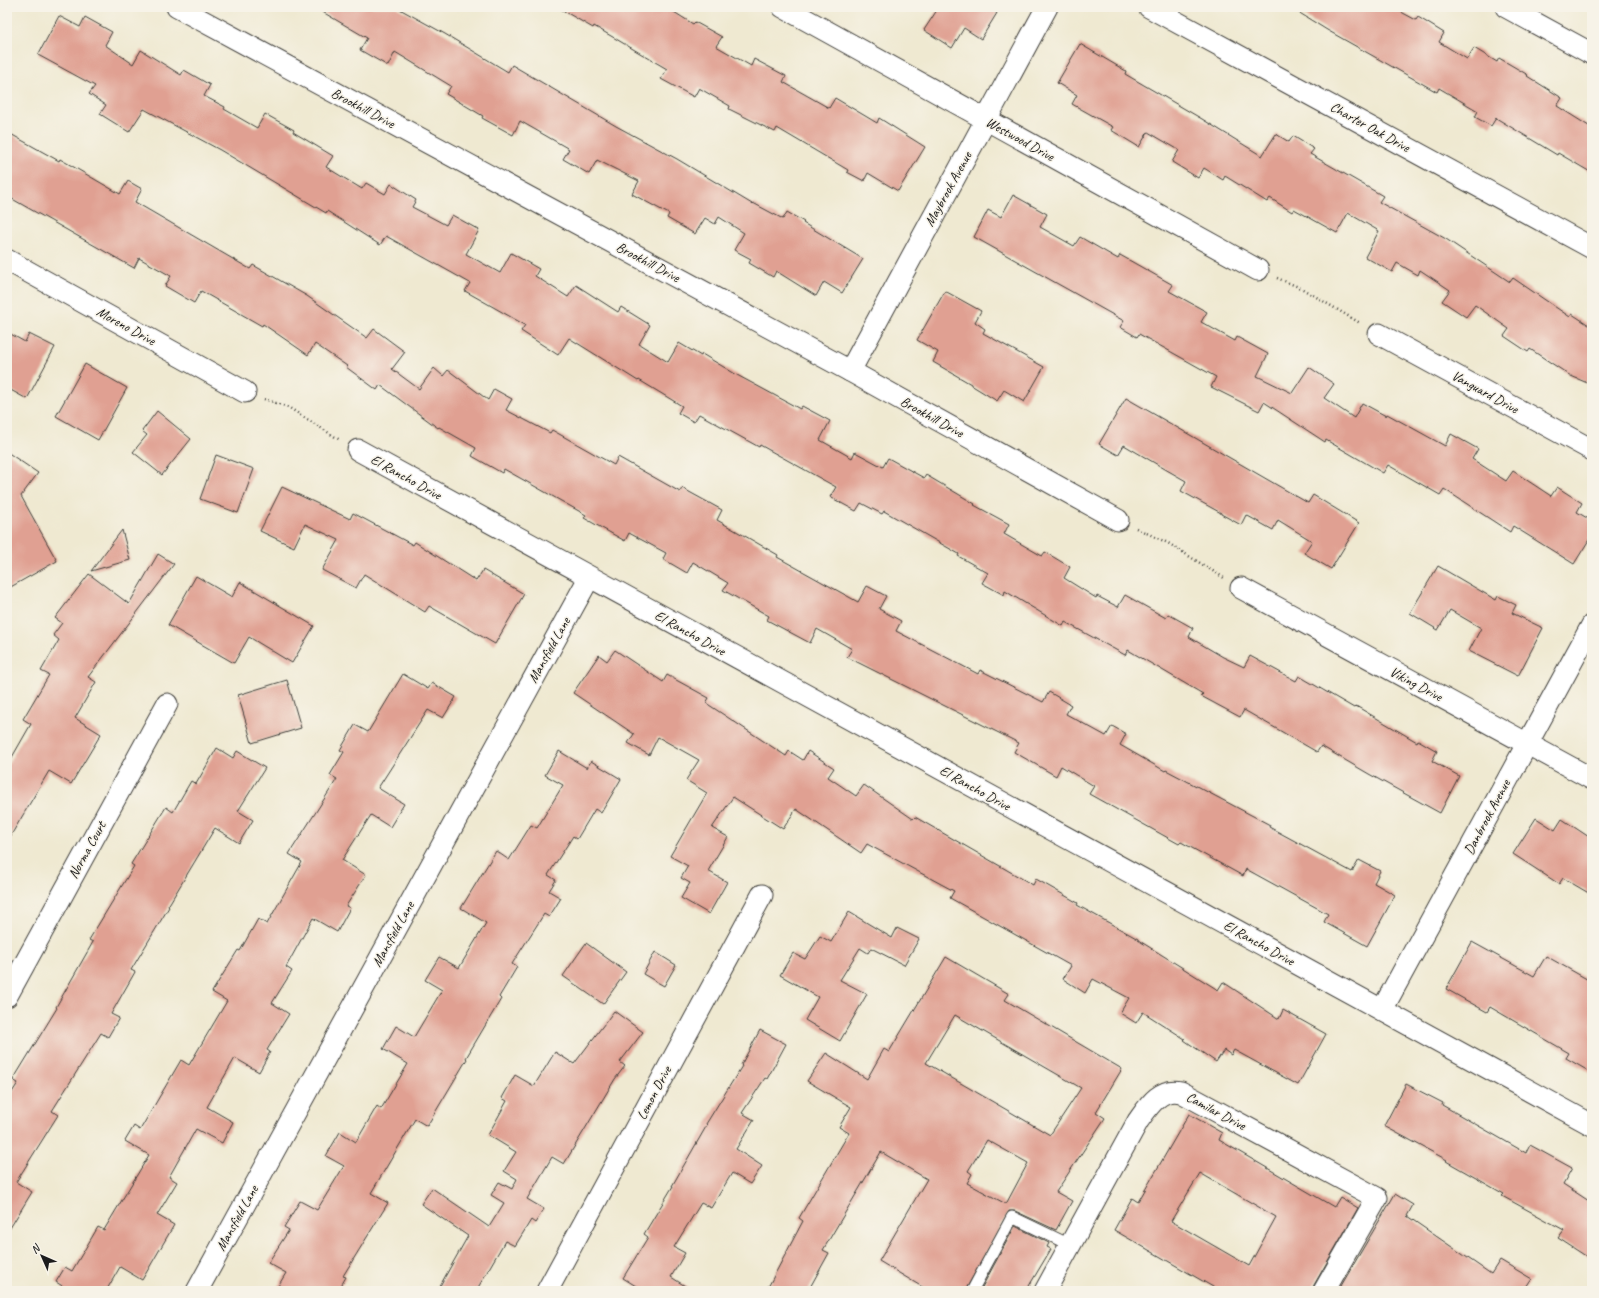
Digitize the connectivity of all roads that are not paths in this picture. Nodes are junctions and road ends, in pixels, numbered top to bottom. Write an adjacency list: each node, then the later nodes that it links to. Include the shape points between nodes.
1 (177, 7): 12 (street, Brookhill Drive)
2 (783, 7): 7 (street, Westwood Drive)
3 (1047, 7): 7 (street, Maybrook Avenue)
4 (1149, 7): 8 (street, Charter Oak Drive)
5 (1506, 7): 6 (street)
6 (1592, 54)
7 (986, 120): 10 (street, Westwood Drive); 12 (street, Maybrook Avenue)
8 (1592, 248)
9 (7, 260): 13 (street, Moreno Drive)
10 (1258, 270)
11 (1379, 334): 15 (street, Vanguard Drive)
12 (850, 371): 16 (street, Brookhill Drive)
13 (245, 392)
14 (358, 450): 17 (street, El Rancho Drive)
15 (1592, 450)
16 (1118, 520)
17 (589, 578): 25 (street, El Rancho Drive); 28 (street, Mansfield Lane)
18 (1241, 588): 21 (street, Viking Drive)
19 (1592, 625): 21 (street, Danbrook Avenue)
20 (167, 704): 24 (street, Norma Court)
21 (1527, 744): 22 (street, Viking Drive); 25 (street, Danbrook Avenue)
22 (1592, 779)
23 (762, 895): 29 (street, Lemon Drive)
24 (7, 996)
25 (1382, 1010): 26 (street, El Rancho Drive)
26 (1592, 1125)
27 (1070, 1245): 30 (lane, via 1012,1217); 31 (street, Camilar Drive); 32 (street, Camilar Drive, via 1138,1122 1152,1102 1166,1092 1181,1092 1377,1198)
28 (197, 1291)
29 (547, 1291)
30 (972, 1291)
31 (1045, 1291)
32 (1324, 1291)

